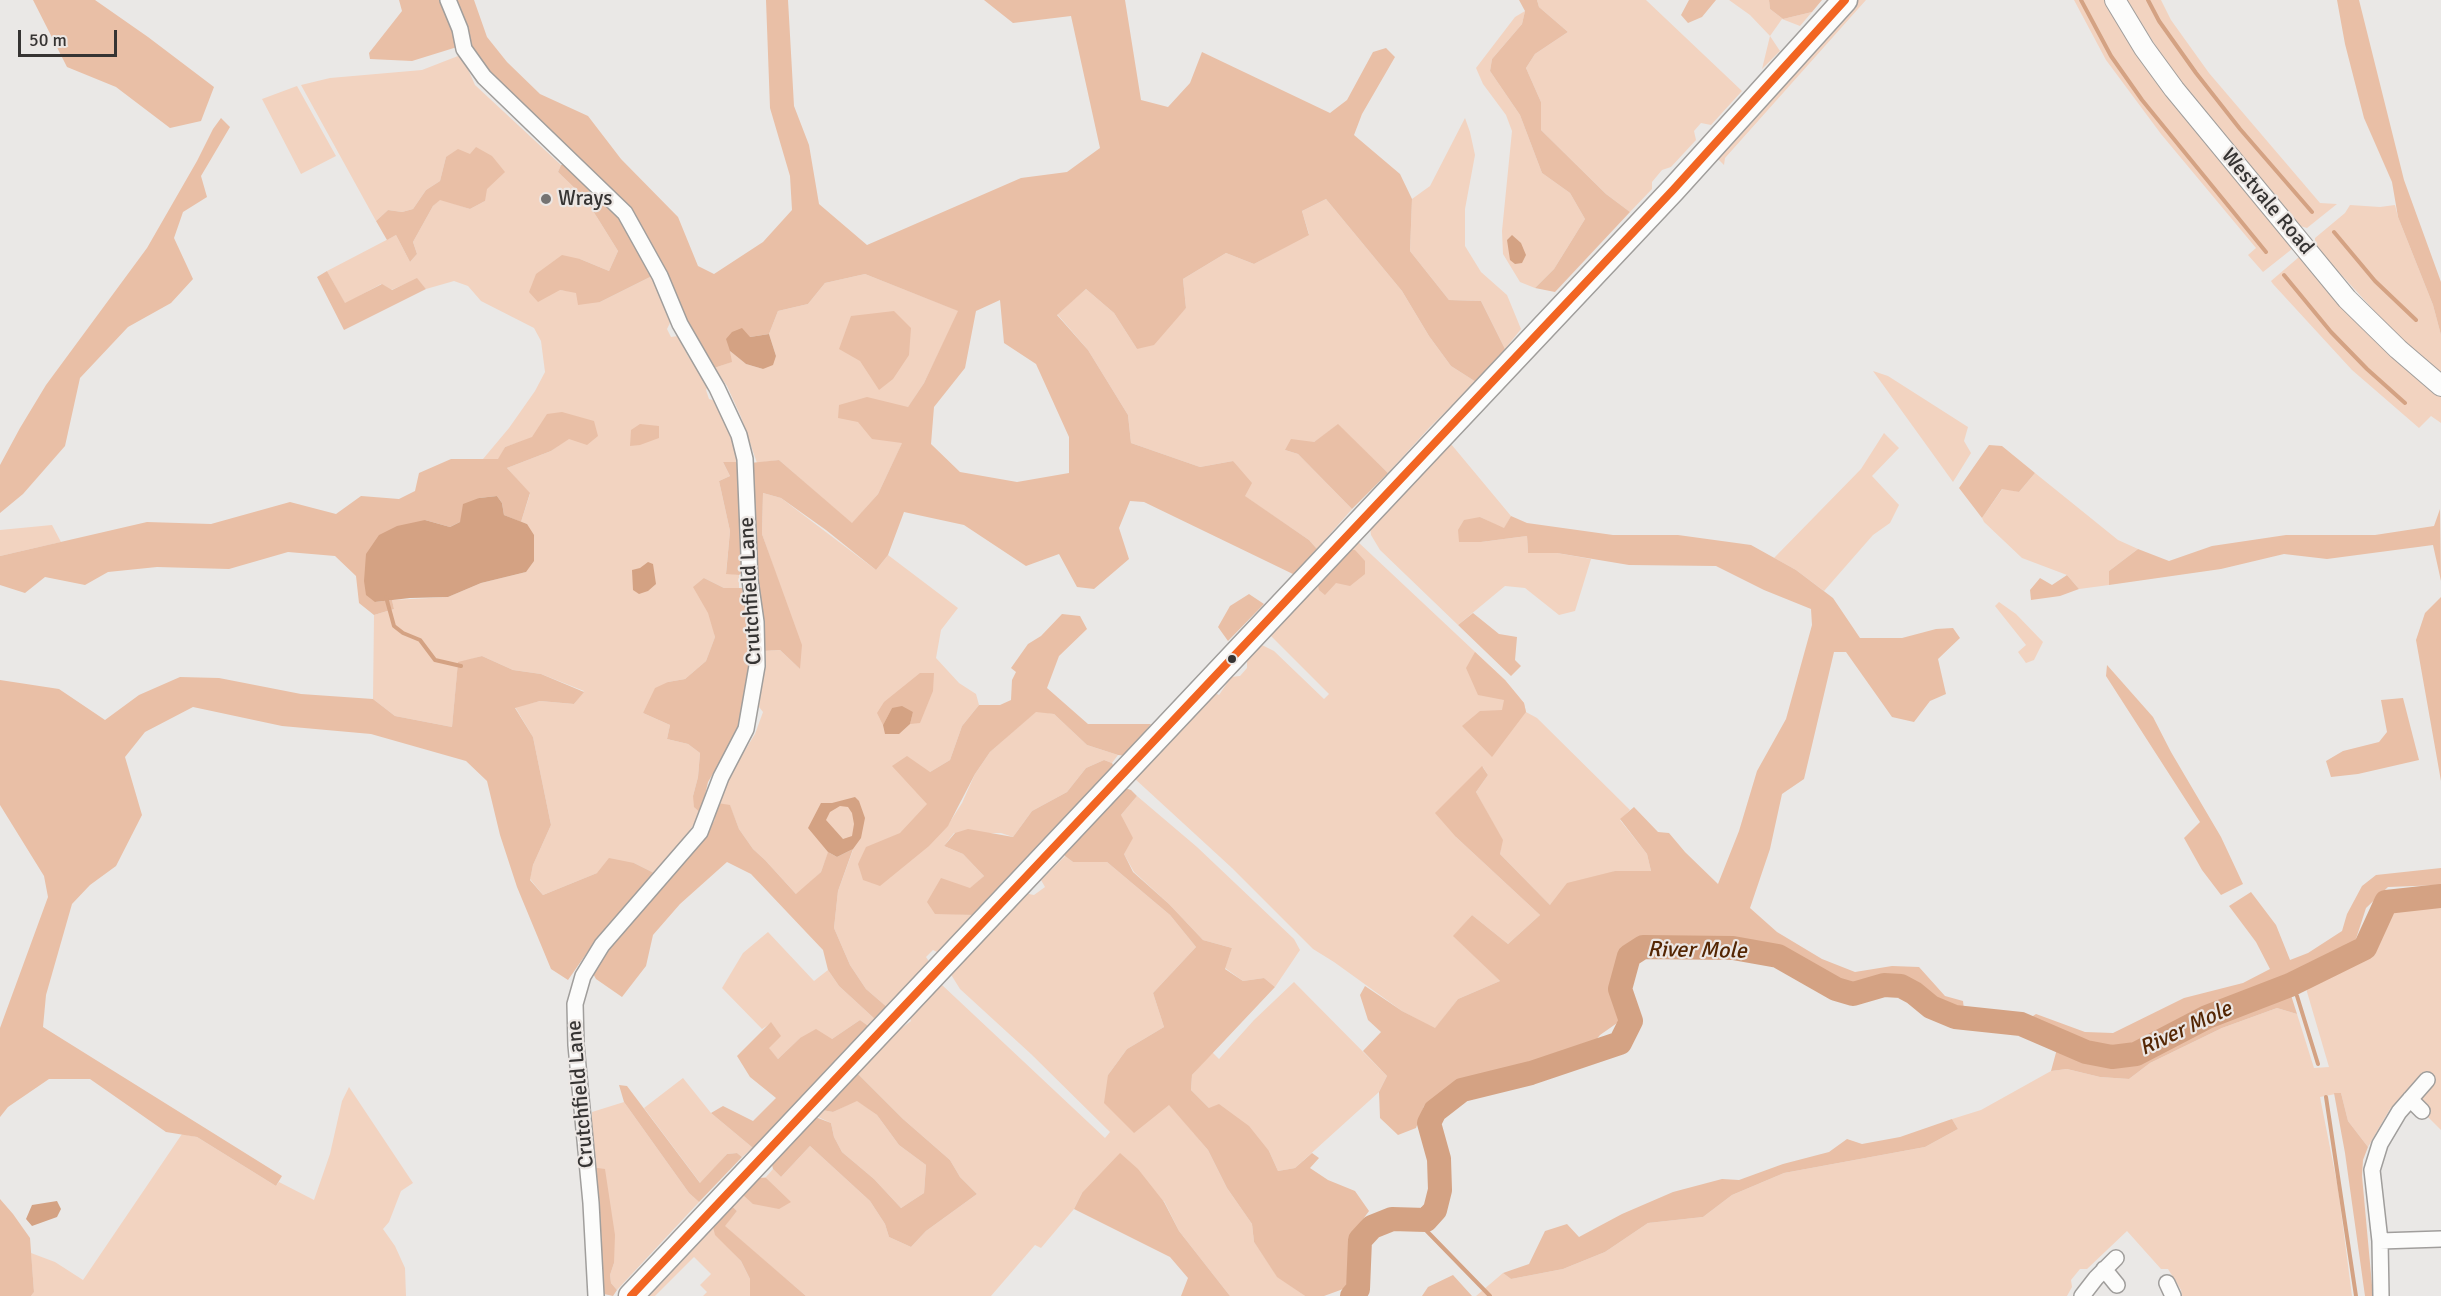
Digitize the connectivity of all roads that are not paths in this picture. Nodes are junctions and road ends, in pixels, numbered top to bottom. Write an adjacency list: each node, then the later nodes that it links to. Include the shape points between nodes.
1 (448, 0): 13 (street, Crutchfield Lane, via 464,49 484,77 625,213 740,435 745,459 757,666 746,729 721,777 700,832 602,945 583,976 574,1004)
2 (1845, 0): 14 (main road, via 1673,190)
3 (2115, 0): 4 (street, Westvale Road, via 2174,89 2347,299)
4 (2441, 386)
5 (2427, 1080): 6 (street)
6 (2410, 1099): 7 (street); 9 (street, via 2380,1144 2372,1170)
7 (2422, 1111)
8 (2441, 1239): 9 (street)
9 (2380, 1241): 16 (street)
10 (2116, 1258): 11 (street)
11 (2104, 1269): 12 (street); 15 (street)
12 (2117, 1285)
13 (596, 1296)
14 (631, 1296)
15 (2082, 1296)
16 (2381, 1296)

